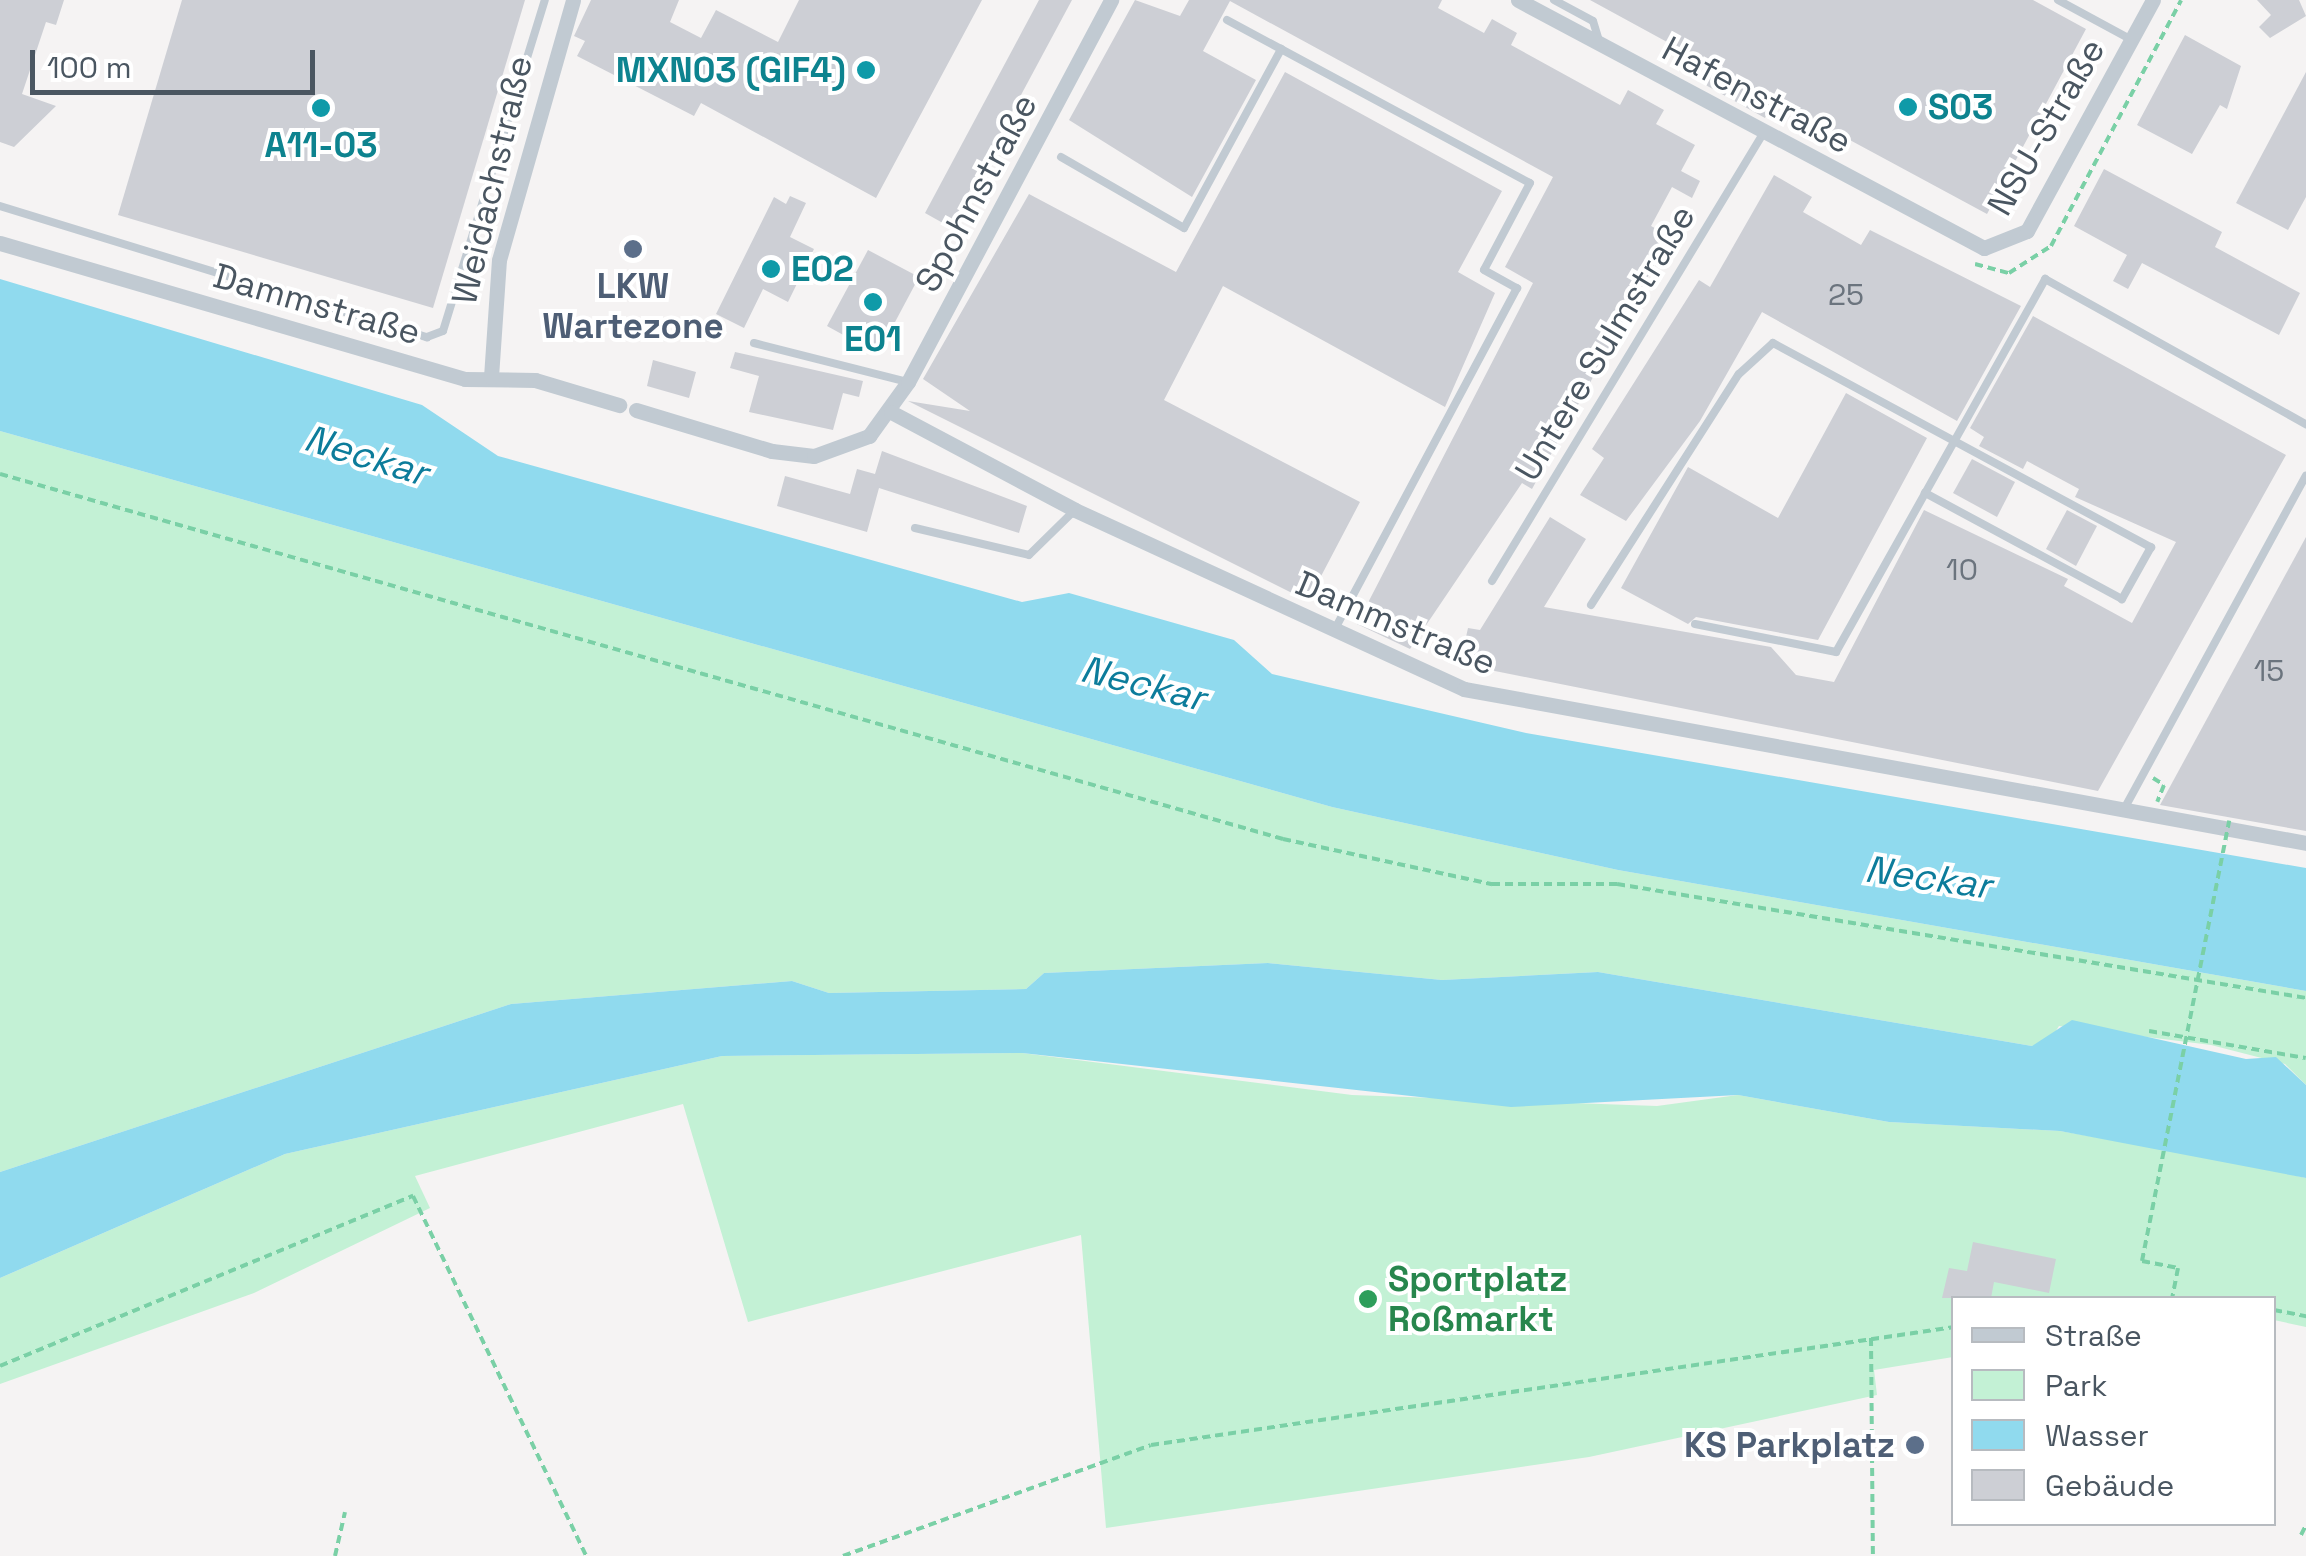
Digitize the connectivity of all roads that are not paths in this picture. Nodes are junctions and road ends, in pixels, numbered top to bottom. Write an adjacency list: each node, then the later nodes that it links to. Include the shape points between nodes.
1 (545, 0): 14 (lane, via 443,331 427,337)
2 (573, 0): 18 (street, Weidachstraße, via 499,260)
3 (1111, 0): 19 (street, Spohnstraße)
4 (1518, 0): 10 (street, Hafenstraße)
5 (1554, 0): 10 (lane, via 1594,21)
6 (2058, 0): 9 (lane)
7 (2153, 0): 9 (street, NSU-Straße)
8 (1227, 20): 11 (lane)
9 (2132, 40): 15 (street, NSU-Straße, via 2026,230 2000,247)
10 (1600, 44): 12 (street, Hafenstraße)
11 (1281, 49): 13 (lane, via 1184,228); 32 (lane, via 1530,184 1484,270 1517,288)
12 (1764, 132): 15 (street, Hafenstraße); 29 (lane, Untere Sulmstraße)
13 (1062, 157)
14 (0, 206)
15 (1967, 242)
16 (0, 243): 18 (street, Dammstraße, via 465,379)
17 (754, 343): 19 (lane)
18 (491, 377): 20 (street, Dammstraße)
19 (908, 382): 22 (street, Spohnstraße)
20 (619, 405)
21 (636, 410): 22 (street, via 814,456 868,436)
22 (891, 412): 27 (street, Dammstraße)
23 (2306, 424): 24 (lane, via 2044,278)
24 (1955, 439): 26 (lane); 26 (lane, via 2152,547 2122,599); 30 (lane, via 1773,343 1739,374)
25 (2306, 476): 33 (lane)
26 (1926, 493): 31 (lane, via 1836,652)
27 (1075, 510): 28 (lane, via 1029,555); 32 (street, Dammstraße)
28 (915, 528)
29 (1492, 582)
30 (1590, 605)
31 (1695, 624)
32 (1334, 631): 33 (street, Dammstraße, via 1464,690 1555,712)
33 (2123, 811): 34 (street, Dammstraße)
34 (2306, 844)

